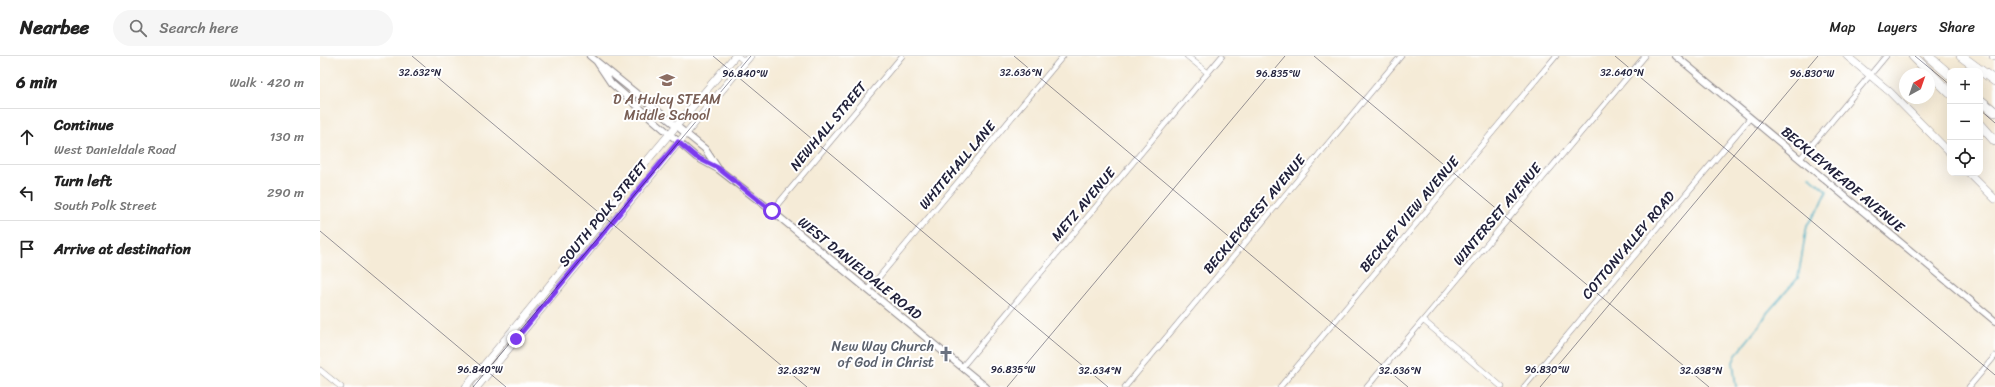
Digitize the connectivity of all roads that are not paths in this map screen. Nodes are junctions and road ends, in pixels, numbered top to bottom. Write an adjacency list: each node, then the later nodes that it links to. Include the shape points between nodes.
1 (590, 56): 17 (street)
2 (737, 56): 18 (street); 30 (main road, SOUTH POLK STREET)
3 (750, 56): 18 (main road, SOUTH POLK STREET)
4 (902, 56): 41 (street, NEWHALL STREET)
5 (1063, 56): 44 (street, WHITEHALL LANE)
6 (1187, 56): 21 (street)
7 (1222, 56): 21 (street, METZ AVENUE)
8 (1401, 56): 54 (street, BECKLEYCREST AVENUE)
9 (1556, 56): 55 (street, BECKLEY VIEW AVENUE)
10 (1645, 56): 46 (street, WINTERSET AVENUE)
11 (1676, 56): 29 (street, BECKLEYMEADE AVENUE)
12 (1846, 56): 23 (main road)
13 (1886, 56): 23 (street)
14 (1928, 56): 20 (highway)
15 (1961, 56): 19 (highway); 24 (highway)
16 (1914, 57): 26 (highway)
17 (597, 62): 30 (street, WEST DANIELDALE ROAD); 33 (street, WEST DANIELDALE ROAD, via 611,83)
18 (745, 62): 32 (main road, SOUTH POLK STREET)
19 (1976, 68)
20 (1947, 72)
21 (1208, 73): 48 (street, METZ AVENUE)
22 (1983, 74): 25 (highway)
23 (1870, 75): 36 (main road); 37 (street)
24 (1995, 81)
25 (1995, 84)
26 (1947, 90)
27 (1983, 102): 28 (highway)
28 (1995, 112)
29 (1750, 118): 37 (street, BECKLEYMEADE AVENUE); 58 (street, COTTONVALLEY ROAD)
30 (677, 126): 32 (street, WEST DANIELDALE ROAD); 33 (main road, SOUTH POLK STREET)
31 (1983, 127): 34 (highway)
32 (685, 134): 35 (main road, SOUTH POLK STREET); 38 (street, WEST DANIELDALE ROAD, via 705,149)
33 (669, 135): 35 (street, WEST DANIELDALE ROAD); 42 (main road, SOUTH POLK STREET)
34 (1995, 141)
35 (678, 142): 38 (street, WEST DANIELDALE ROAD, via 696,157); 43 (main road, SOUTH POLK STREET)
36 (1947, 150)
37 (1800, 159): 45 (street, BECKLEYMEADE AVENUE)
38 (718, 168): 41 (street, WEST DANIELDALE ROAD)
39 (1971, 176): 40 (main road)
40 (1995, 199)
41 (772, 211): 44 (street, WEST DANIELDALE ROAD)
42 (598, 226): 43 (main road); 51 (main road, SOUTH POLK STREET)
43 (606, 232): 52 (main road, SOUTH POLK STREET)
44 (869, 289): 48 (street, WEST DANIELDALE ROAD)
45 (1995, 321)
46 (1424, 322): 56 (street, WINTERSET AVENUE); 57 (street)
47 (1995, 356): 59 (street)
48 (962, 367): 53 (street, WEST DANIELDALE ROAD)
49 (320, 370): 50 (street)
50 (341, 387)
51 (466, 387)
52 (477, 387)
53 (986, 387)
54 (1125, 387)
55 (1280, 387)
56 (1367, 387)
57 (1502, 387)
58 (1524, 387)
59 (1969, 387)

